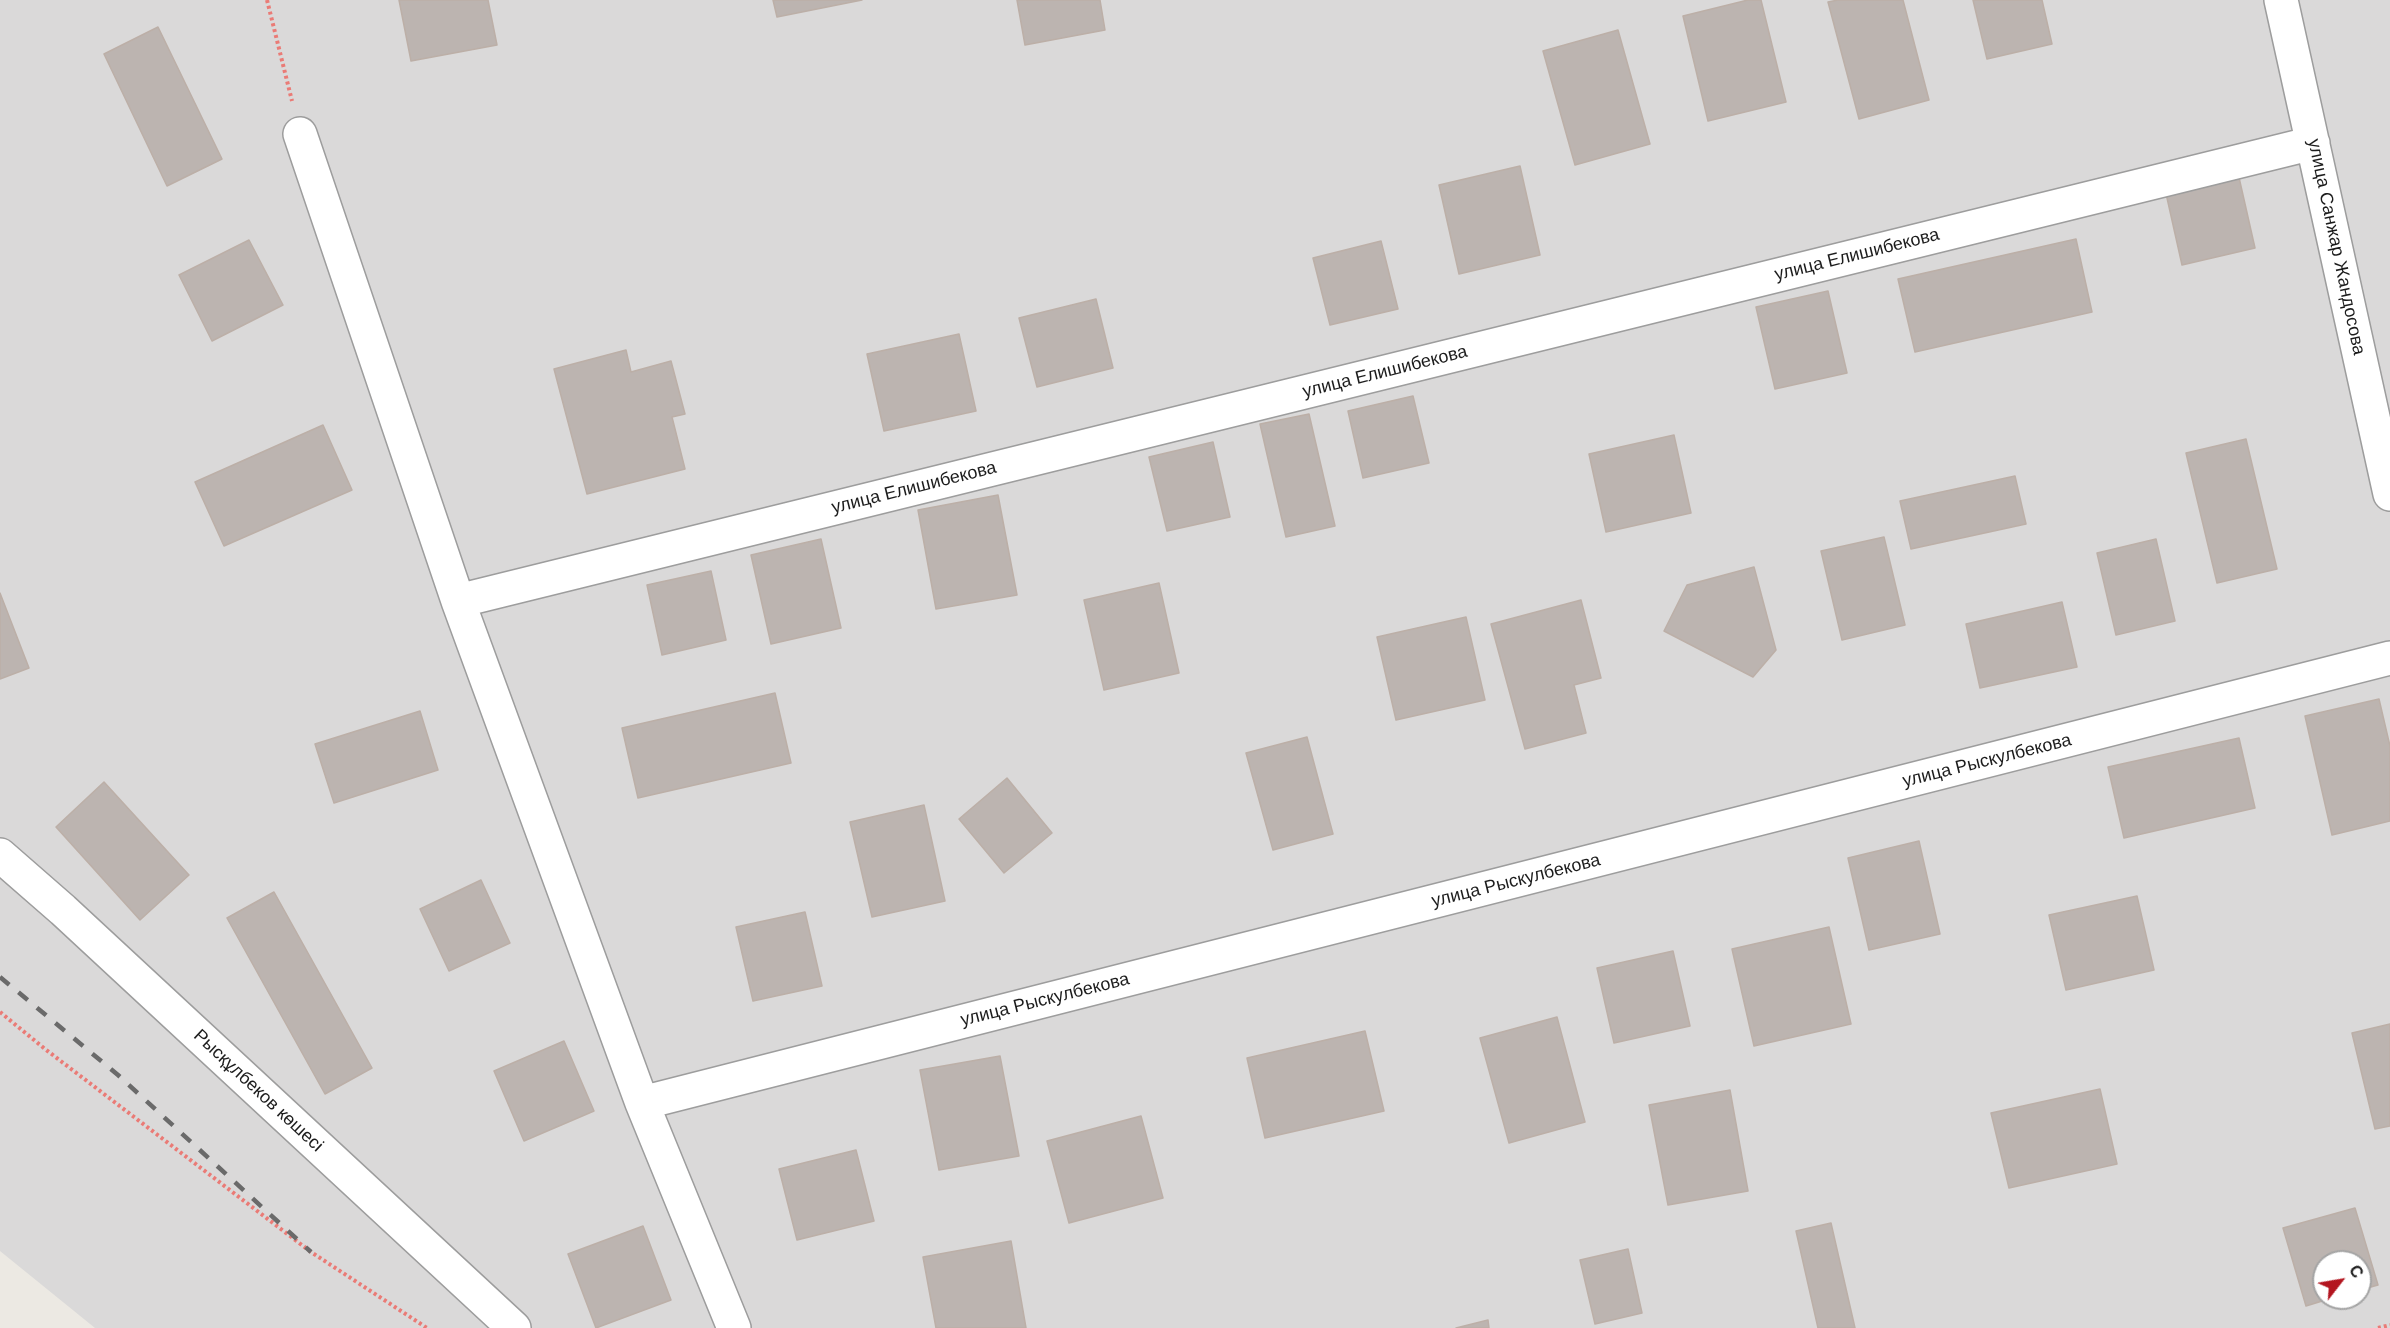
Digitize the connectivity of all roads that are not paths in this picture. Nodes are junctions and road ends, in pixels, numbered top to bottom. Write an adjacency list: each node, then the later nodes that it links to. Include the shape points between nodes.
1 (2281, 0): 3 (street, улица Санжар Жандосова)
2 (300, 134): 5 (street)
3 (2313, 143): 4 (street, улица Санжар Жандосова); 5 (street, улица Елишибекова)
4 (2390, 494)
5 (458, 601): 8 (street)
6 (2390, 658): 8 (street, улица Рыскулбекова)
7 (0, 855): 9 (street, Рысқұлбеков көшесі)
8 (642, 1103): 10 (street)
9 (514, 1328)
10 (734, 1328)

